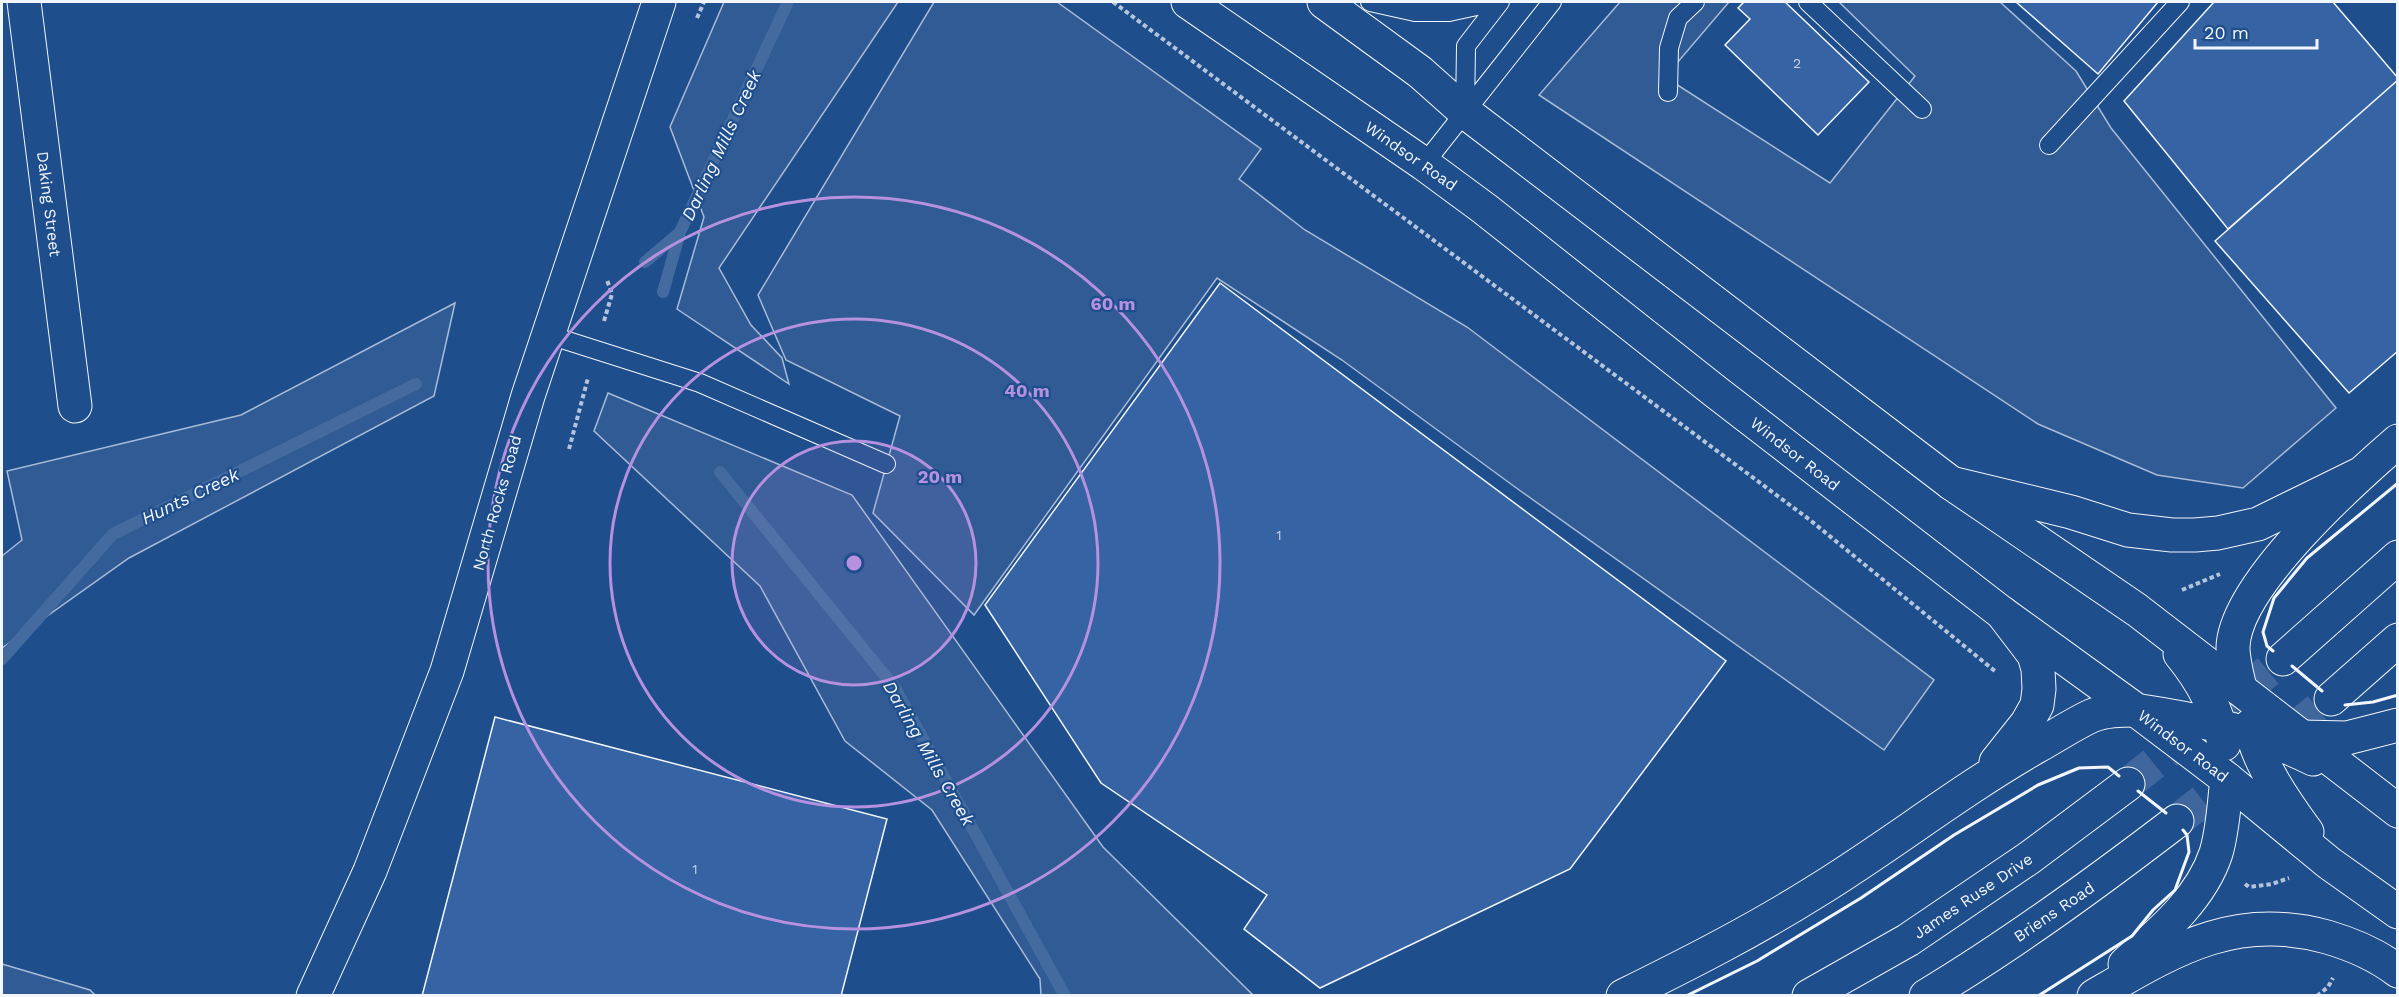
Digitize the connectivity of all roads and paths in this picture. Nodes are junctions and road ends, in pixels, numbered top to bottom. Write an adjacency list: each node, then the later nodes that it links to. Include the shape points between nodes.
1 (24, 2): 19 (main road, Daking Street)
2 (659, 2): 18 (main road, North Rocks Road)
3 (1113, 2): 34 (path, via 1810,520)
4 (1188, 2): 17 (main road, Windsor Road)
5 (1324, 2): 15 (main road, via 1420,72)
6 (1370, 2): 7 (lane, via 1415,12 1449,12)
7 (1495, 2)
8 (1500, 2): 15 (lane, via 1466,46)
9 (1552, 2): 15 (lane)
10 (1695, 2): 13 (lane, via 1678,18 1670,48)
11 (1808, 2): 14 (lane)
12 (2180, 2): 16 (lane)
13 (1668, 92)
14 (1922, 109)
15 (1465, 112): 17 (lane); 23 (main road)
16 (2049, 145)
17 (1424, 164): 27 (main road, Windsor Road)
18 (549, 334): 21 (lane, via 699,383); 50 (main road, North Rocks Road, via 447,671 370,871)
19 (75, 406)
20 (2397, 441): 22 (main road)
21 (886, 464)
22 (2360, 474): 23 (main road, via 2258,524 2194,535 2128,530); 32 (main road, via 2286,548 2246,607 2233,646)
23 (1951, 483): 28 (main road)
24 (2397, 557): 30 (main road)
25 (2220, 574): 26 (path)
26 (2182, 590)
27 (2002, 613): 31 (main road, Windsor Road); 34 (main road, via 2034,654 2038,669)
28 (2156, 625): 32 (main road); 36 (main road)
29 (2397, 640): 33 (main road)
30 (2283, 659)
31 (2093, 680): 35 (main road, Windsor Road); 36 (main road)
32 (2240, 687): 36 (main road); 38 (main road)
33 (2331, 699)
34 (2037, 705): 39 (main road)
35 (2136, 710): 36 (main road); 39 (main road, via 2093,715); 40 (main road, Windsor Road)
36 (2235, 725): 38 (main road); 40 (main road, via 2225,750); 41 (main road); 46 (main road)
37 (2397, 725): 38 (main road, via 2347,738)
38 (2301, 737): 41 (main road)
39 (1984, 777): 51 (main road, via 1814,893)
40 (2227, 779): 45 (main road); 46 (main road, Windsor Road)
41 (2359, 782): 43 (main road)
42 (2128, 784): 52 (main road, James Ruse Drive, via 2029,858 1908,940)
43 (2397, 811)
44 (2177, 821): 53 (main road, Briens Road, via 2094,885)
45 (2216, 853): 46 (path, via 2249,887 2272,884); 54 (main road, via 2189,902)
46 (2329, 863): 47 (main road, Windsor Road)
47 (2397, 912)
48 (2397, 970): 54 (main road, via 2342,941 2300,930 2249,928 2200,940)
49 (2333, 977): 55 (path)
50 (313, 996)
51 (1623, 996)
52 (1809, 996)
53 (1926, 996)
54 (2092, 996)
55 (2317, 996)

